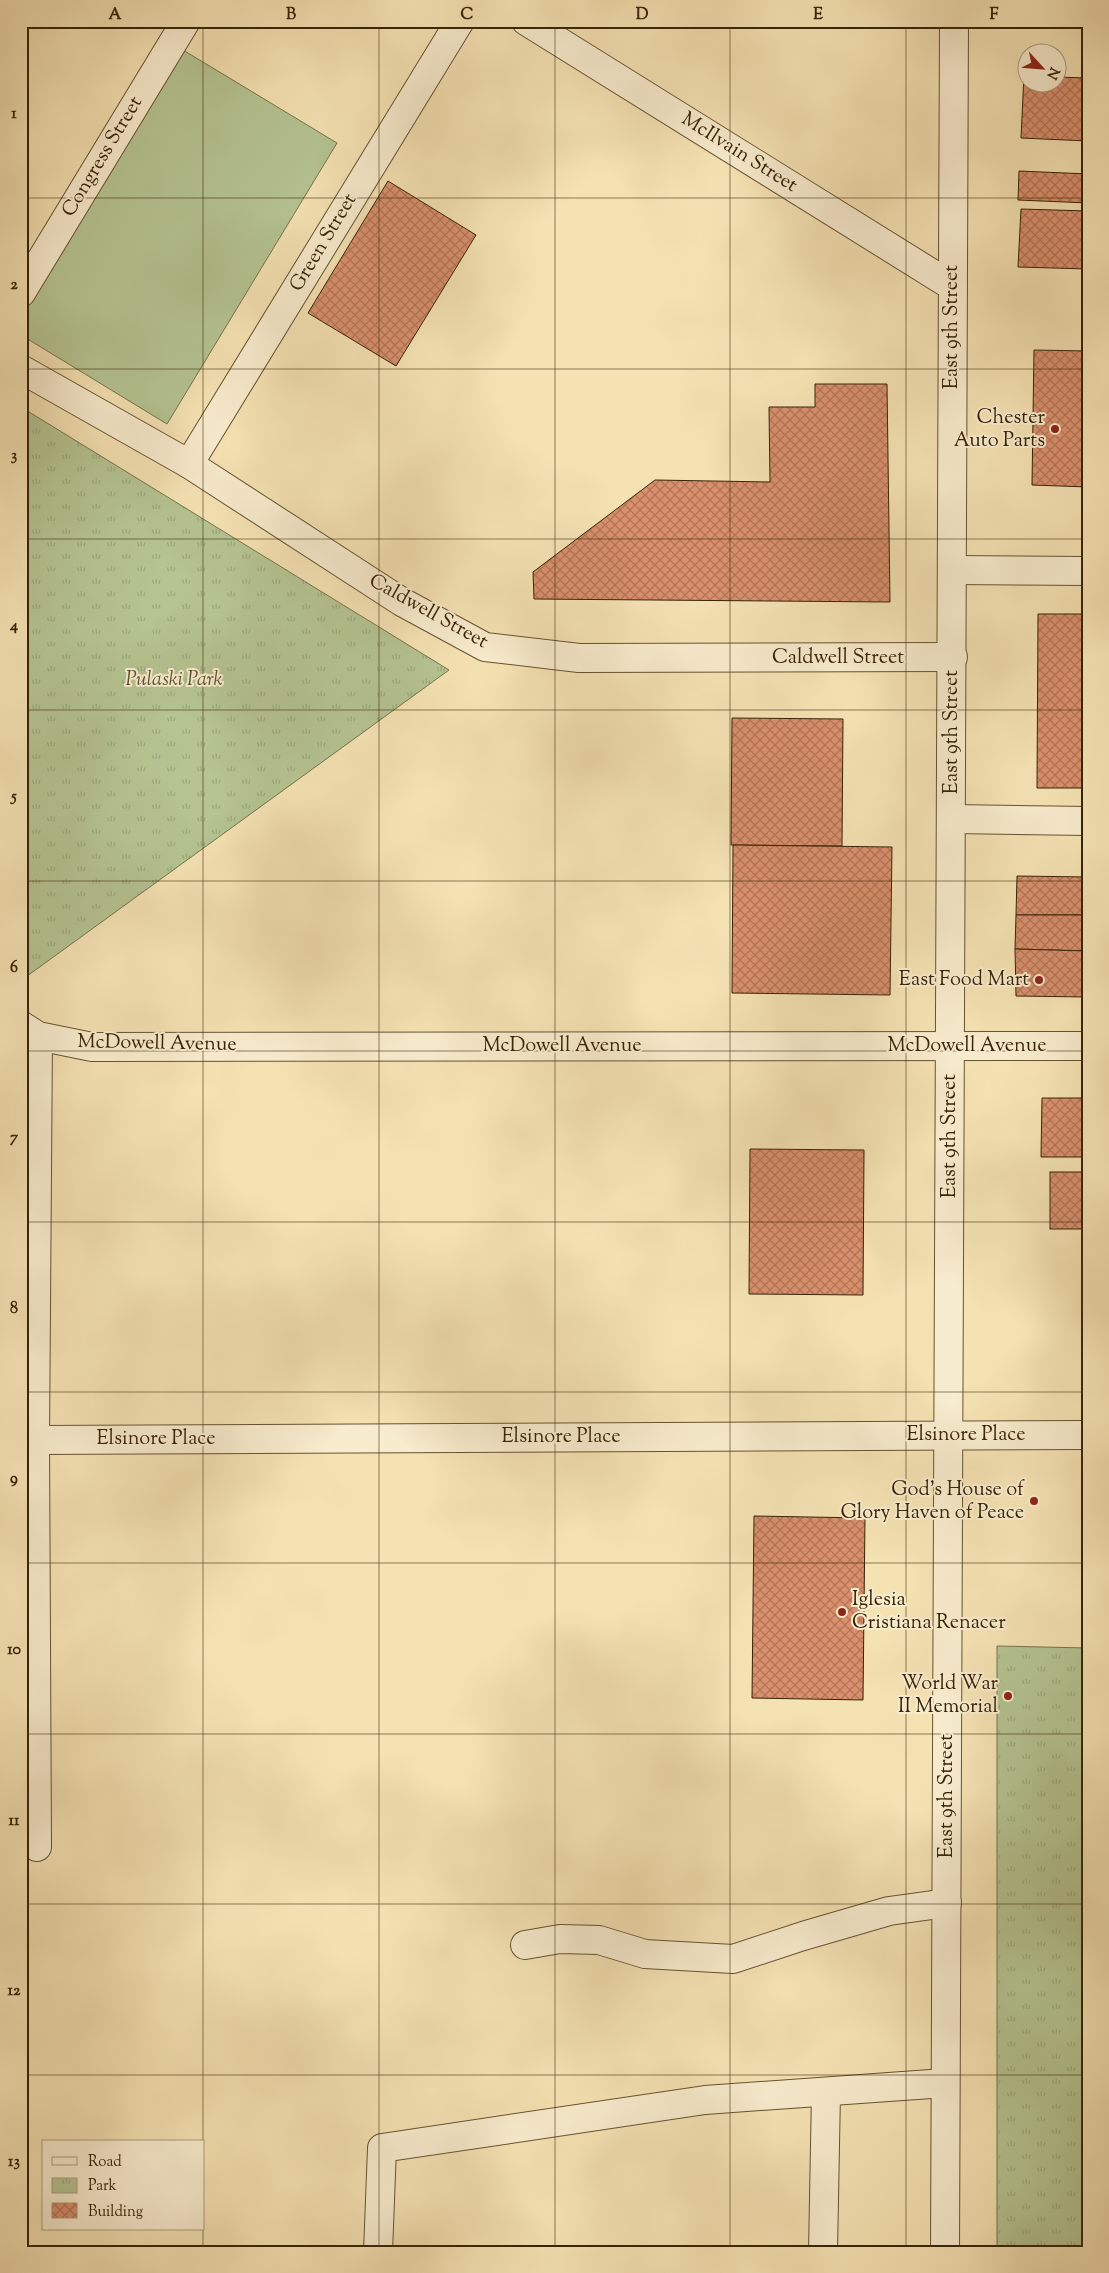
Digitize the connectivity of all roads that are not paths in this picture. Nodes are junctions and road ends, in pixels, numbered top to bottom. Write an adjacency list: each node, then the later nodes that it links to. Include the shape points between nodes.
1 (186, 21): 6 (street, Congress Street)
2 (460, 21): 8 (street, Green Street)
3 (526, 21): 5 (street, McIlvain Street)
4 (954, 21): 5 (street, East 9th Street)
5 (952, 286): 9 (street, East 9th Street)
6 (21, 294)
7 (21, 369): 8 (street, Caldwell Street)
8 (189, 464): 11 (street, Caldwell Street, via 402,602 485,647 579,658)
9 (954, 570): 10 (street); 11 (street, East 9th Street)
10 (1088, 571)
11 (953, 657): 12 (street, East 9th Street)
12 (952, 819): 13 (street); 15 (street, East 9th Street)
13 (1088, 821)
14 (30, 1030): 15 (street, McDowell Avenue, via 92,1047); 19 (street)
15 (951, 1045): 16 (street, McDowell Avenue); 17 (street, East 9th Street)
16 (1088, 1046)
17 (949, 1434): 18 (street, Elsinore Place); 19 (street, Elsinore Place); 21 (street, East 9th Street)
18 (1088, 1435)
19 (35, 1440): 20 (street)
20 (38, 1847)
21 (947, 1902): 22 (street, via 890,1911 733,1959 645,1954 599,1940 560,1939); 23 (street, East 9th Street)
22 (525, 1945)
23 (945, 2083): 24 (street); 27 (street, East 9th Street)
24 (826, 2092): 25 (street, via 705,2100 382,2148); 26 (street)
25 (378, 2252)
26 (823, 2252)
27 (945, 2252)

